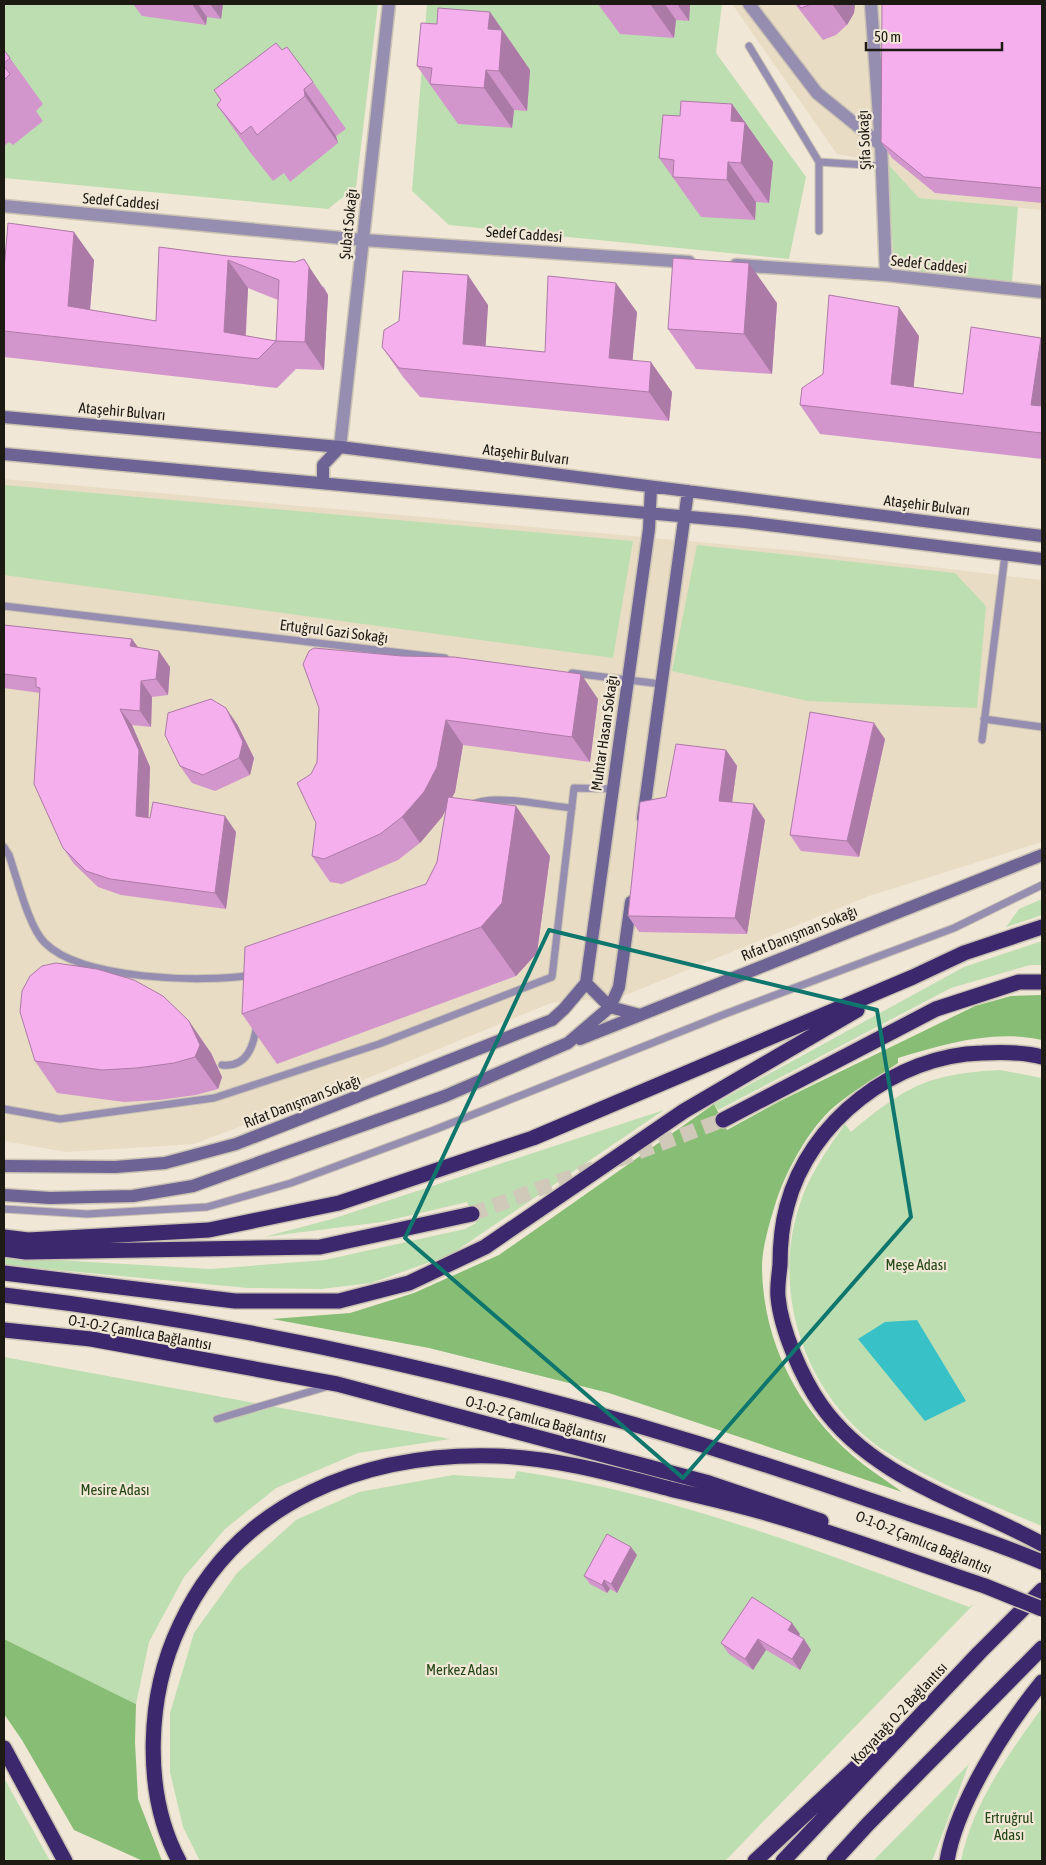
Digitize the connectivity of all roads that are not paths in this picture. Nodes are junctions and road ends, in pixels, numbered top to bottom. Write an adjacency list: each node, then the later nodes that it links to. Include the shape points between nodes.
1 (389, 4): 10 (street, Şubat Sokağı)
2 (748, 4): 5 (street, via 817,92)
3 (871, 4): 5 (street, Şifa Sokağı)
4 (749, 46): 6 (lane)
5 (881, 145): 7 (street, Şifa Sokağı)
6 (819, 162): 7 (lane); 9 (lane)
7 (882, 166): 13 (street, Şifa Sokağı)
8 (4, 206): 10 (street, Sedef Caddesi)
9 (819, 231)
10 (363, 240): 11 (street, Sedef Caddesi); 16 (street, Şubat Sokağı)
11 (705, 263)
12 (724, 264): 13 (street, Sedef Caddesi)
13 (886, 275): 14 (street, Sedef Caddesi)
14 (1042, 292)
15 (4, 417): 16 (street, Ataşehir Bulvarı)
16 (340, 447): 18 (street, via 323,465); 19 (street, Ataşehir Bulvarı)
17 (4, 454): 18 (street)
18 (323, 482): 21 (street)
19 (651, 487): 20 (street, Ataşehir Bulvarı); 21 (street, Muhtar Hasan Sokağı)
20 (688, 491): 22 (street); 23 (street, Ataşehir Bulvarı)
21 (648, 514): 22 (street); 29 (street, Muhtar Hasan Sokağı, via 649,528)
22 (684, 517): 24 (street); 30 (street)
23 (1042, 536)
24 (1005, 555): 25 (street); 31 (lane)
25 (1042, 560)
26 (4, 606): 27 (lane, Ertuğrul Gazi Sokağı)
27 (451, 659)
28 (564, 672): 29 (lane)
29 (628, 680): 30 (lane); 34 (street, Muhtar Hasan Sokağı)
30 (661, 684): 37 (street)
31 (984, 719): 32 (lane); 33 (lane)
32 (1042, 727)
33 (982, 740)
34 (613, 789): 35 (lane, via 574,788); 46 (street, Muhtar Hasan Sokağı)
35 (572, 808): 36 (lane, via 479,801); 53 (lane, via 552,977 379,1044 214,1098 60,1119)
36 (466, 809)
37 (641, 830)
38 (4, 847): 43 (lane, via 34,929 45,944 72,960 115,971 164,978 224,979)
39 (1042, 855): 48 (street, Rıfat Danışman Sokağı)
40 (1042, 885): 57 (lane, via 954,928 291,1184 207,1207 87,1214)
41 (633, 889): 47 (street, via 620,987)
42 (1042, 927): 44 (highway, via 964,953)
43 (259, 974)
44 (913, 977): 59 (highway, via 533,1138 339,1203 208,1230 28,1240); 61 (highway, via 684,1111 484,1247 409,1283 339,1301 235,1302)
45 (1042, 982): 54 (highway, via 1019,982 936,1009)
46 (586, 983): 47 (street); 55 (street, Rıfat Danışman Sokağı, via 552,1020 236,1144 165,1163 115,1167)
47 (610, 1007): 48 (street); 50 (street, Rıfat Danışman Sokağı)
48 (640, 1015): 50 (street, Rıfat Danışman Sokağı)
49 (258, 1018): 52 (lane, via 248,1054 236,1063)
50 (568, 1043): 56 (street, Rıfat Danışman Sokağı, via 445,1096 193,1186 133,1196 50,1198)
51 (1042, 1057): 66 (highway, via 997,1052 960,1053 928,1061 876,1087 851,1107 826,1131 807,1158 787,1205 778,1298 800,1369 821,1405 851,1440 897,1474)
52 (222, 1065)
53 (4, 1109)
54 (723, 1120)
55 (4, 1166)
56 (4, 1195)
57 (4, 1209)
58 (472, 1214): 60 (highway, via 320,1247 26,1252)
59 (4, 1237)
60 (4, 1249)
61 (4, 1273)
62 (4, 1295): 67 (highway, O-1-O-2 Çamlıca Bağlantısı, via 93,1306 342,1349 639,1425 767,1464)
63 (4, 1330): 64 (highway, O-1-O-2 Çamlıca Bağlantısı, via 91,1339)
64 (337, 1384): 65 (lane); 68 (highway, O-1-O-2 Çamlıca Bağlantısı, via 738,1492 868,1538)
65 (217, 1419)
66 (1042, 1544)
67 (1042, 1562)
68 (985, 1586): 70 (highway, O-1-O-2 Çamlıca Bağlantısı, bridge); 76 (highway, via 769,1514 578,1465 497,1456 464,1457 388,1466 350,1476 288,1502 260,1524 207,1577 176,1633 163,1668 153,1739 155,1782 172,1847)
69 (1042, 1590): 72 (highway, Kozyatağı O-2 Bağlantısı)
70 (1042, 1609)
71 (1042, 1648): 79 (highway)
72 (979, 1653): 77 (highway); 78 (highway, Kozyatağı O-2 Bağlantısı)
73 (1042, 1682): 80 (highway, via 982,1773 961,1815)
74 (4, 1748): 75 (highway)
75 (65, 1861)
76 (179, 1861)
77 (755, 1861)
78 (783, 1861)
79 (834, 1861)
80 (947, 1861)

